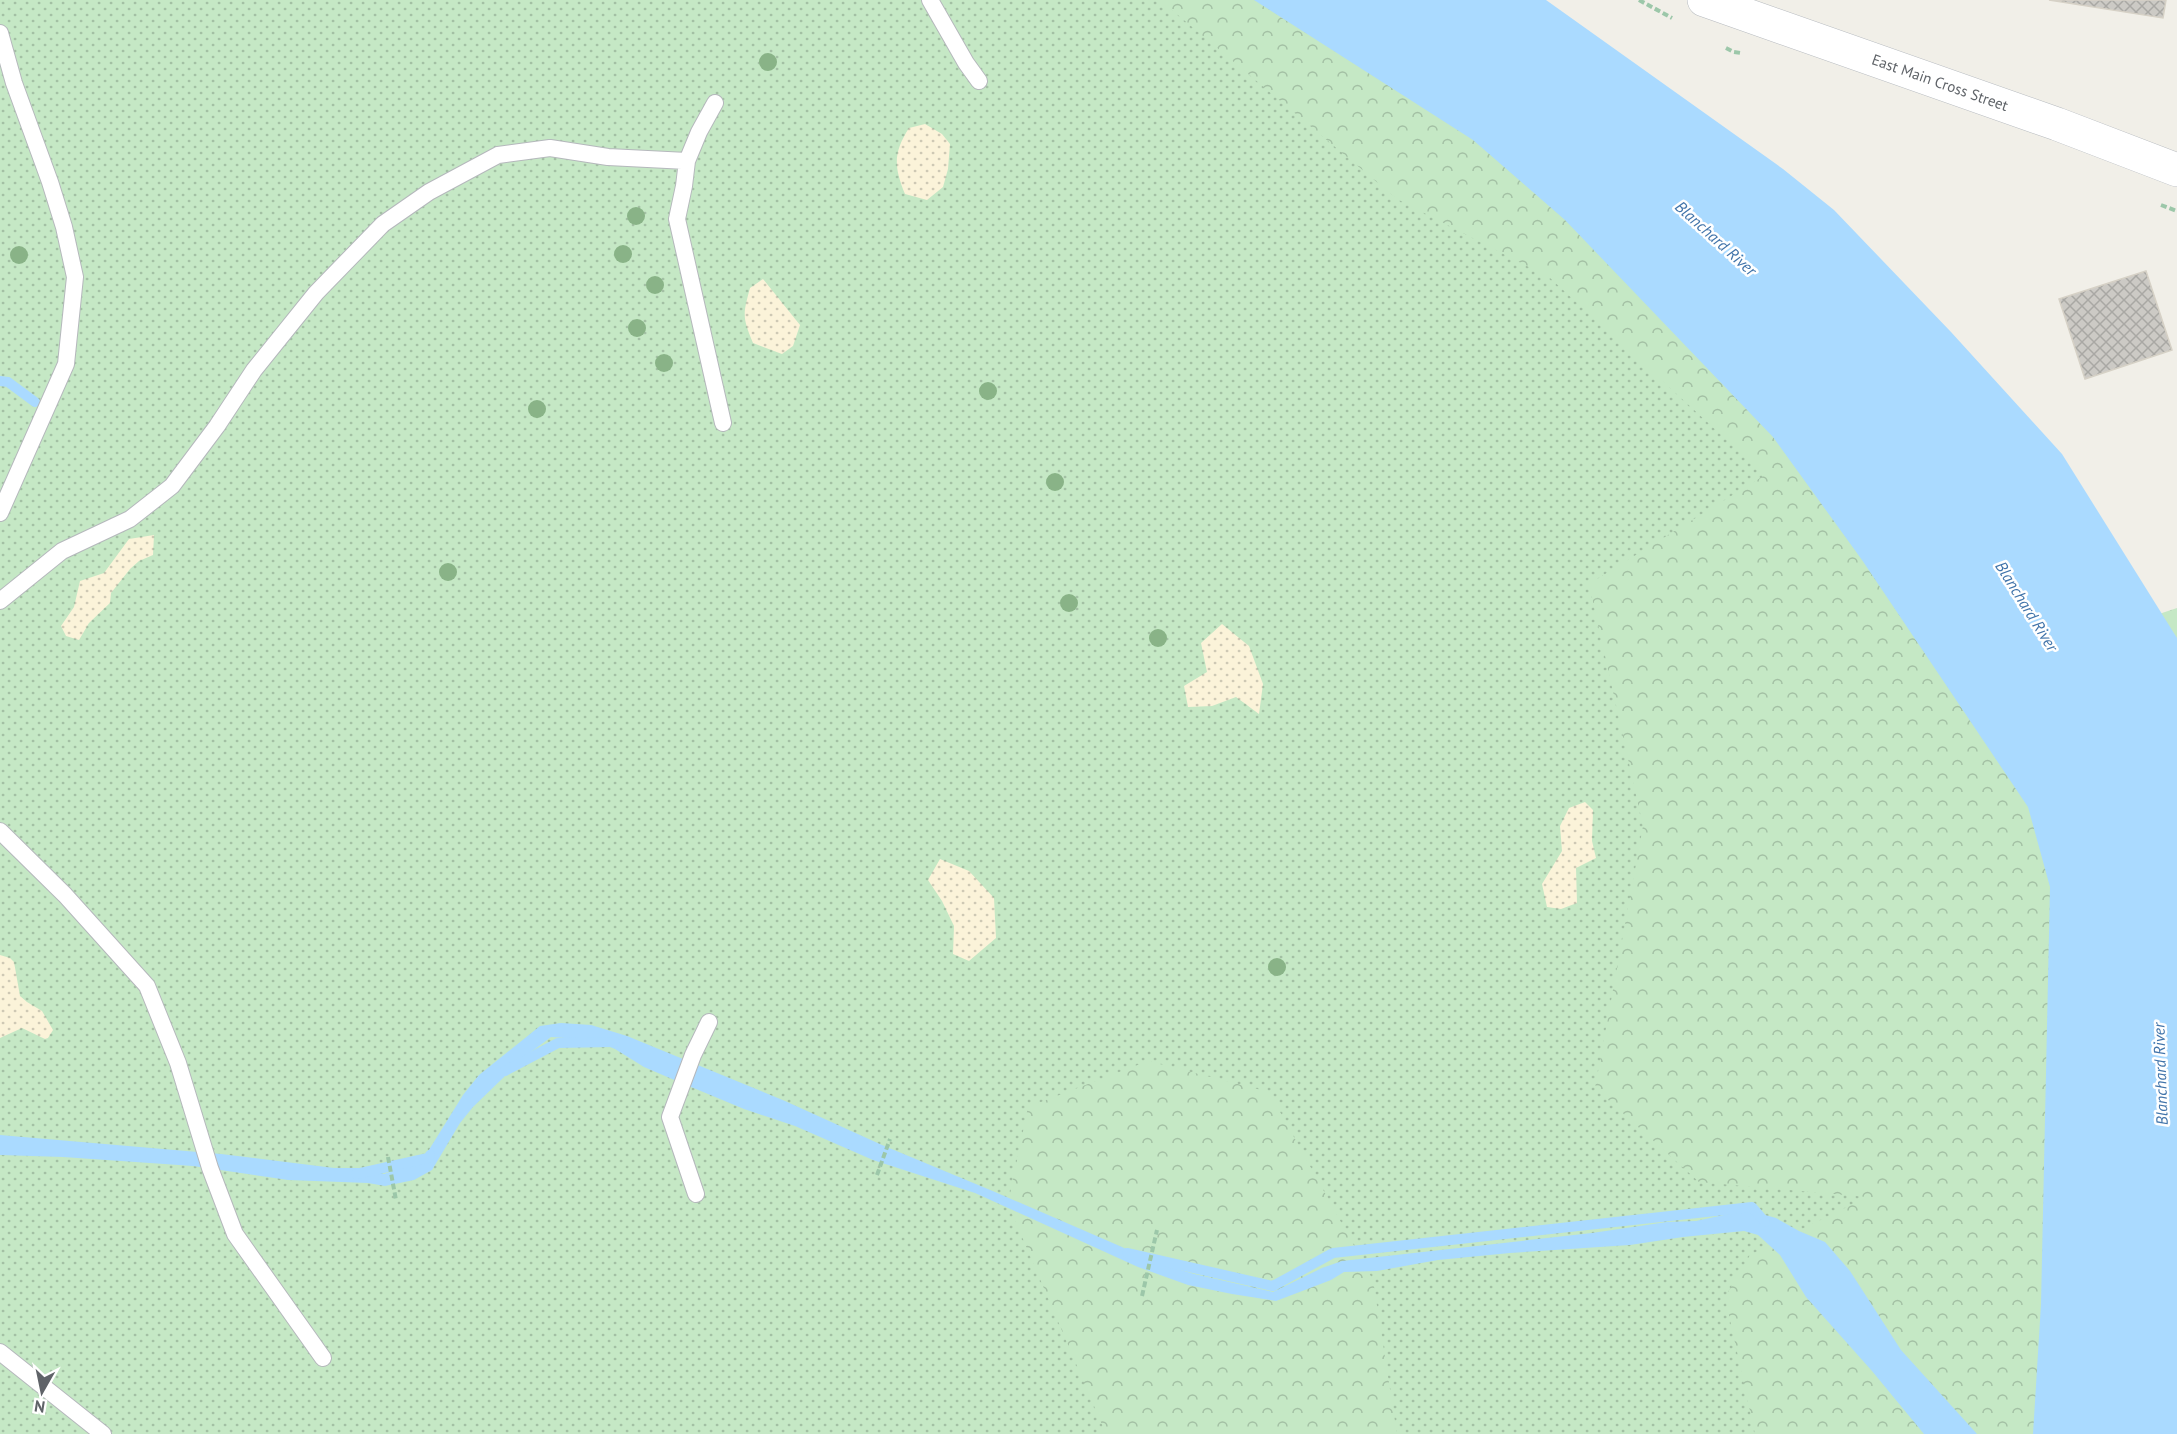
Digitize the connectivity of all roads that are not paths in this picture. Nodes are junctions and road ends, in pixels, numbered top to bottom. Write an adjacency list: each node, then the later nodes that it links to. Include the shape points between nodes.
1 (930, 0): 4 (lane)
2 (1704, 0): 7 (main road, East Main Cross Street)
3 (0, 33): 9 (lane, via 64,227 75,277 66,364)
4 (979, 81)
5 (715, 103): 6 (lane)
6 (687, 161): 8 (lane, via 677,219); 10 (lane, via 608,157 550,148 498,155 429,192 383,224 316,293 254,370 172,486 130,519 62,551)
7 (2177, 170)
8 (723, 423)
9 (0, 513)
10 (0, 601)
11 (0, 831): 15 (lane, via 65,895 147,986 178,1063 235,1234)
12 (709, 1022): 13 (lane, via 670,1117)
13 (696, 1194)
14 (0, 1352): 16 (lane)
15 (323, 1358)
16 (103, 1434)

